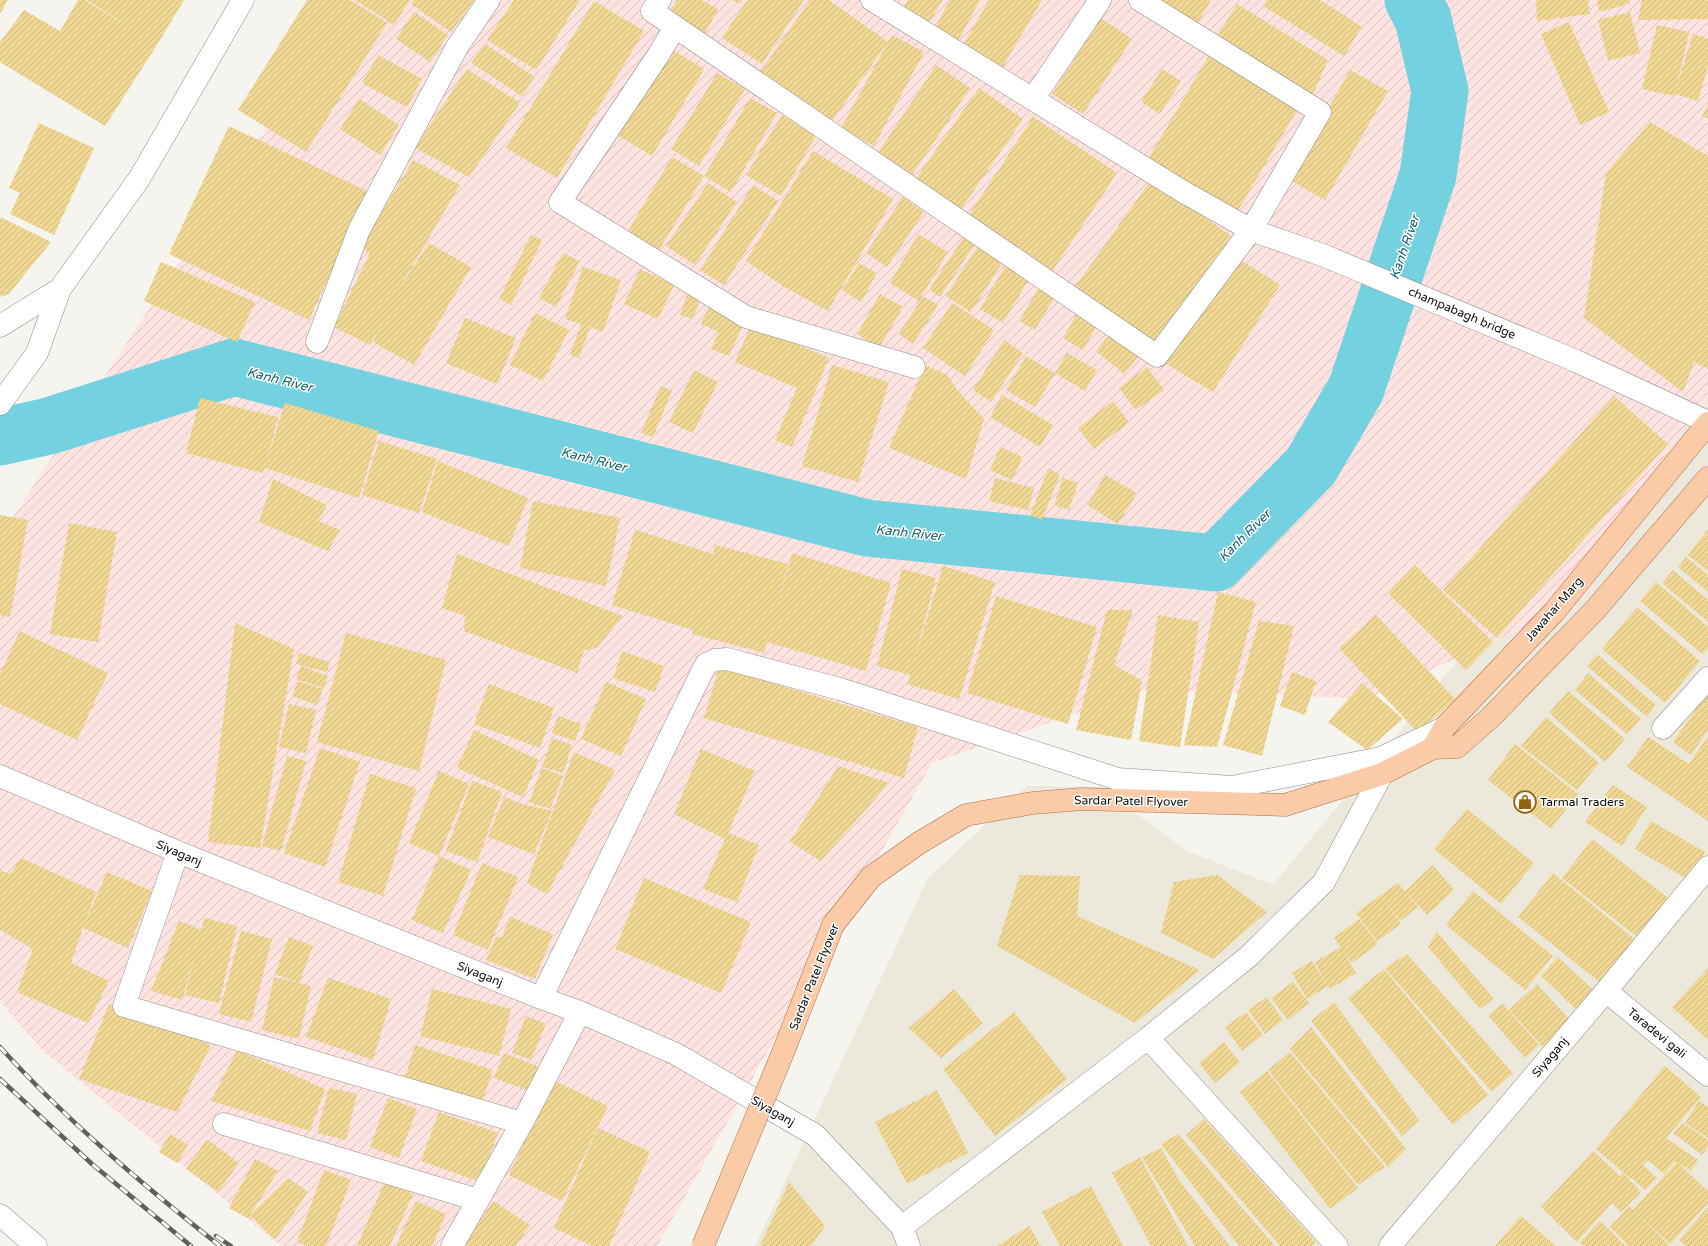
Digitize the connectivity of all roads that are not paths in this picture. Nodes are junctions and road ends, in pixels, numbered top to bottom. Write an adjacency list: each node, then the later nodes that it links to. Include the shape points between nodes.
1 (243, 0): 10 (street, via 139,179)
2 (489, 0): 13 (street, via 457,47 358,230)
3 (660, 0): 7 (street, via 652,11)
4 (872, 0): 8 (street, champabagh bridge)
5 (1100, 0): 8 (street)
6 (1140, 0): 9 (street, via 1320,112)
7 (675, 27): 9 (street, via 1157,356); 14 (street, via 560,202 746,317)
8 (1033, 99): 9 (street, champabagh bridge, via 1182,191)
9 (1251, 230): 16 (street, champabagh bridge, via 1324,256 1576,361)
10 (60, 289): 11 (street); 12 (street); 15 (street, via 37,353)
11 (0, 313)
12 (0, 326)
13 (317, 342)
14 (914, 367)
15 (0, 404)
16 (1708, 422): 19 (main road, Jawahar Marg, via 1554,612)
17 (1708, 478): 21 (main road, via 1595,610 1491,717 1457,747)
18 (1708, 678): 20 (street)
19 (1444, 728): 21 (main road, Jawahar Marg); 27 (street, via 1381,758 1232,787 1118,779 840,688 727,659 715,660 706,664)
20 (1664, 728)
21 (1433, 748): 22 (main road)
22 (1382, 774): 29 (street, via 1324,882 1249,956); 38 (main road, Sardar Patel Flyover, bridge, via 1285,805 1082,799 1032,803 966,815 919,843 871,877 833,925)
23 (0, 776): 24 (street, Siyaganj)
24 (178, 852): 27 (street, Siyaganj); 31 (street, via 124,1006)
25 (1707, 870): 26 (street, Siyaganj)
26 (1606, 991): 30 (street, Taradevi gali); 40 (street, Siyaganj)
27 (541, 998): 28 (street, Siyaganj)
28 (580, 1012): 31 (street); 35 (street, Siyaganj, via 676,1054 815,1135)
29 (1148, 1038): 35 (street); 39 (street)
30 (1708, 1074)
31 (522, 1123): 33 (street)
32 (224, 1124): 33 (street)
33 (478, 1200): 37 (street)
34 (0, 1215): 36 (street)
35 (905, 1237)
36 (36, 1246)
37 (452, 1246)
38 (703, 1246)
39 (1337, 1246)
40 (1390, 1246)

